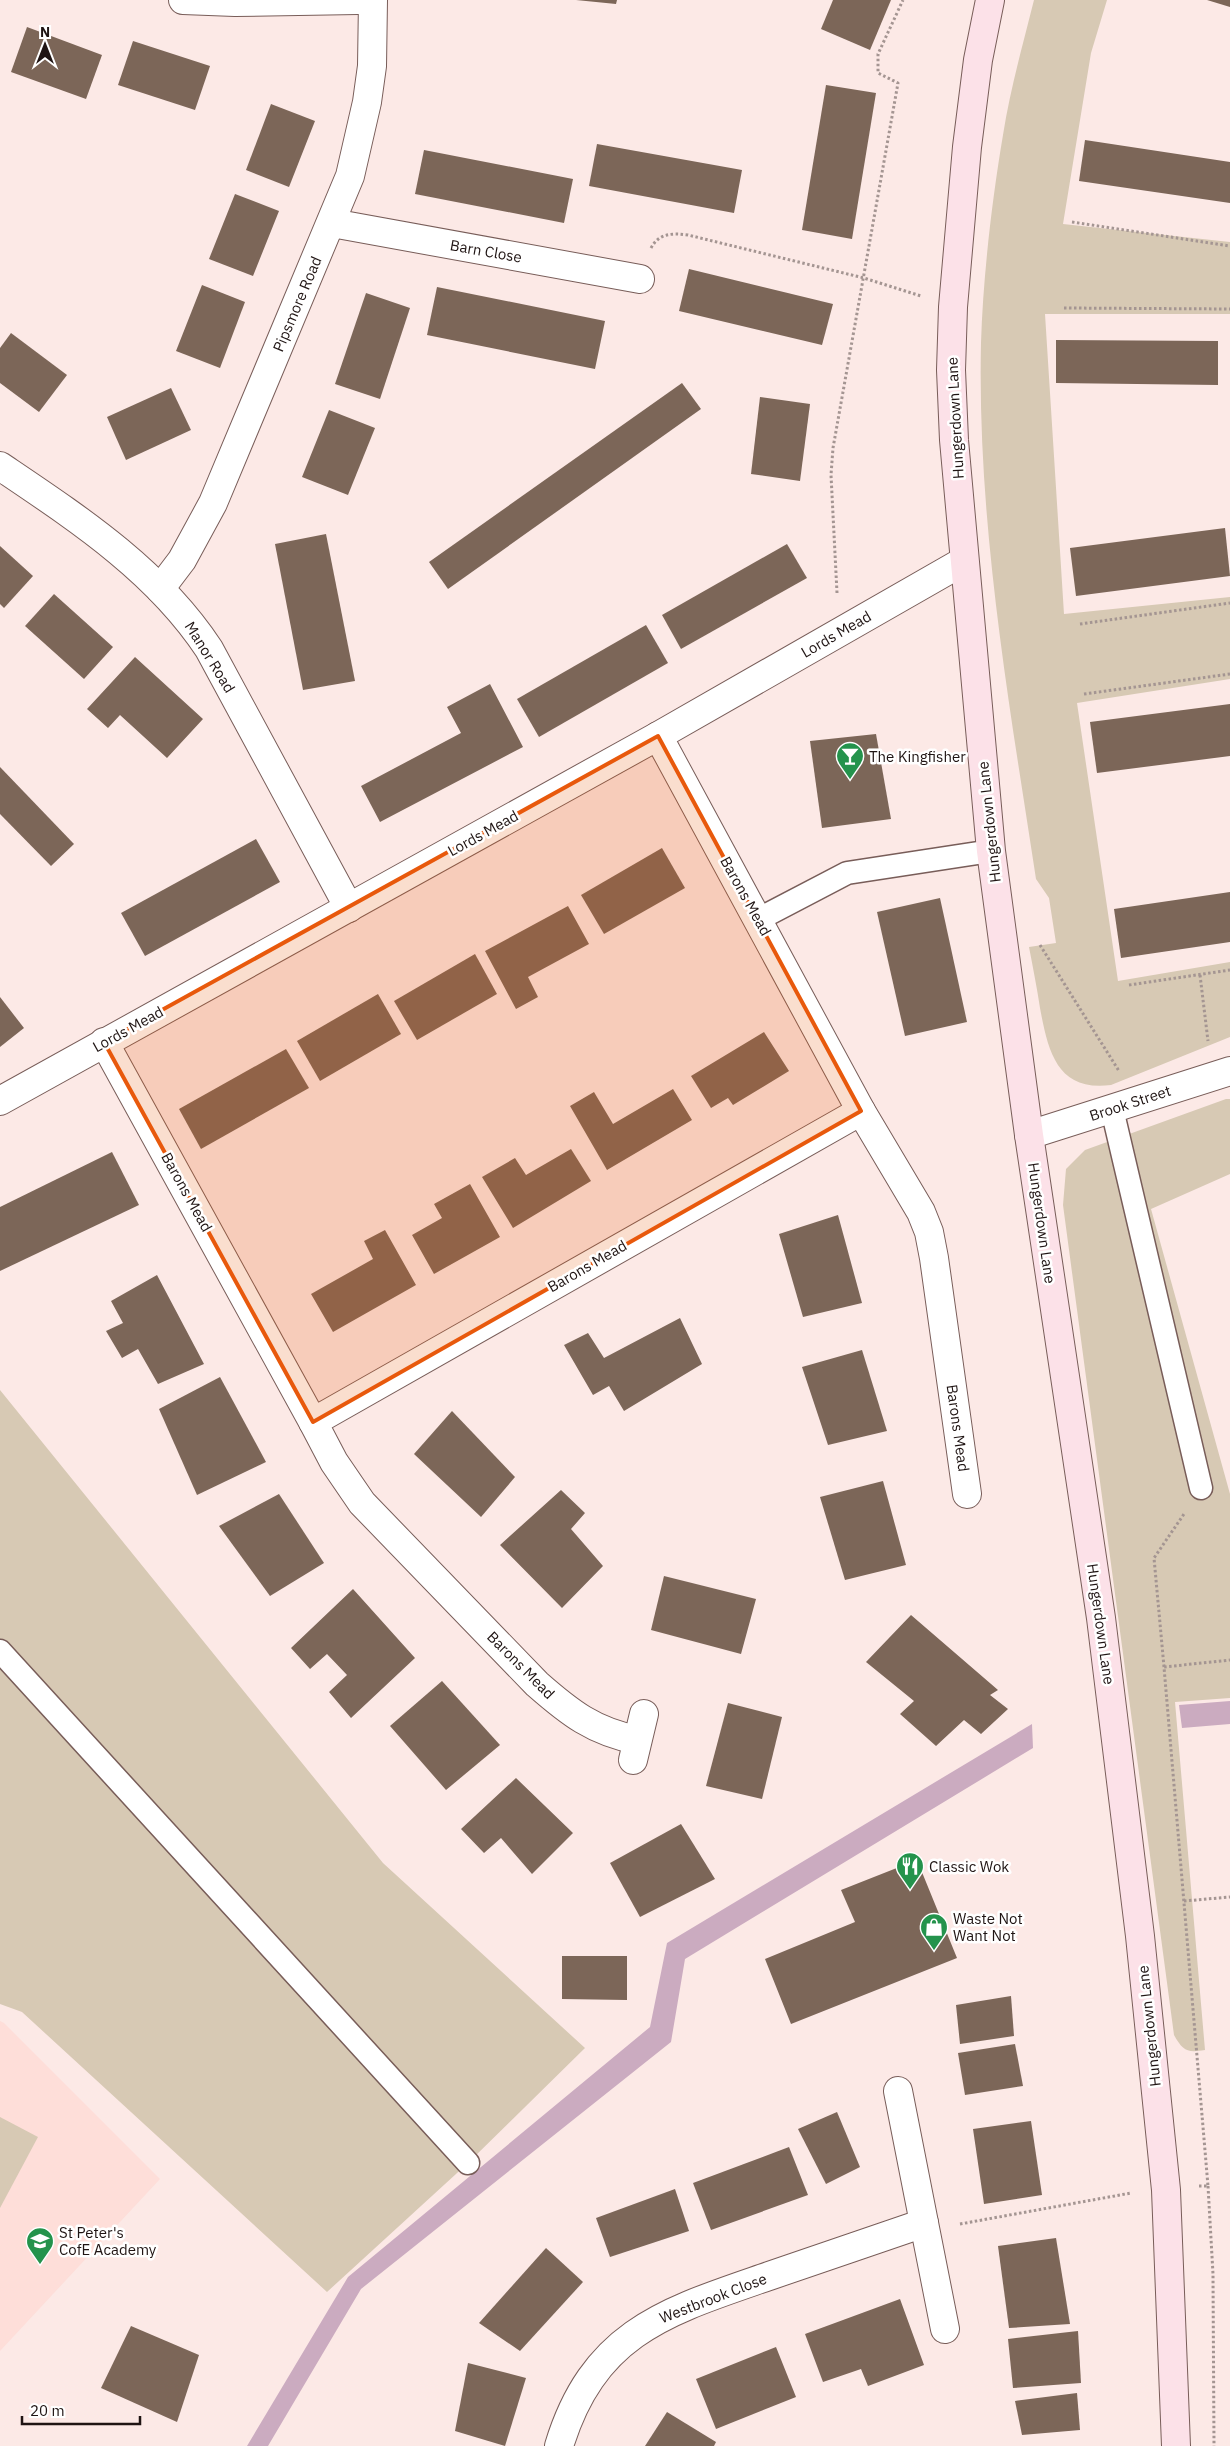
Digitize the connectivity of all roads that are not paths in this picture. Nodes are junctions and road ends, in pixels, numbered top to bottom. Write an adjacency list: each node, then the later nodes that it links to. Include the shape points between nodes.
1 (183, 0): 2 (street)
2 (358, 0)
3 (373, 0): 5 (street, Pipsmore Road, via 372,66 367,102 350,176)
4 (990, 0): 8 (main road, Hungerdown Lane, via 978,60 967,147 950,370)
5 (332, 223): 6 (street, Barn Close); 9 (street, Pipsmore Road, via 212,503 182,560)
6 (640, 280)
7 (0, 466): 9 (street, Manor Road, via 107,542)
8 (964, 561): 10 (street, Lords Mead); 11 (main road, Hungerdown Lane)
9 (160, 588): 12 (street, Manor Road, via 209,649)
10 (658, 736): 12 (street, Lords Mead); 13 (street, Barons Mead)
11 (991, 851): 13 (lane, via 847,874); 19 (main road, Hungerdown Lane)
12 (349, 908): 14 (street, Lords Mead)
13 (759, 918): 18 (street, Barons Mead)
14 (104, 1042): 16 (street, Lords Mead); 20 (street, Barons Mead)
15 (1221, 1073): 17 (street, Brook Street)
16 (0, 1101)
17 (1112, 1109): 19 (street, Brook Street); 21 (lane)
18 (861, 1111): 20 (street, Barons Mead); 22 (street, Barons Mead, via 914,1200 929,1232)
19 (1029, 1135): 30 (main road, Hungerdown Lane, via 1117,1736 1140,1936 1166,2190)
20 (313, 1422): 24 (street, Barons Mead, via 334,1462 362,1503 566,1710 635,1750)
21 (1201, 1488)
22 (967, 1494)
23 (0, 1651): 26 (lane)
24 (644, 1714)
25 (898, 2091): 27 (street)
26 (468, 2163)
27 (924, 2226): 28 (street); 29 (street, Westbrook Close, via 690,2304 640,2329 595,2373 573,2410)
28 (945, 2329)
29 (559, 2446)
30 (1176, 2446)

